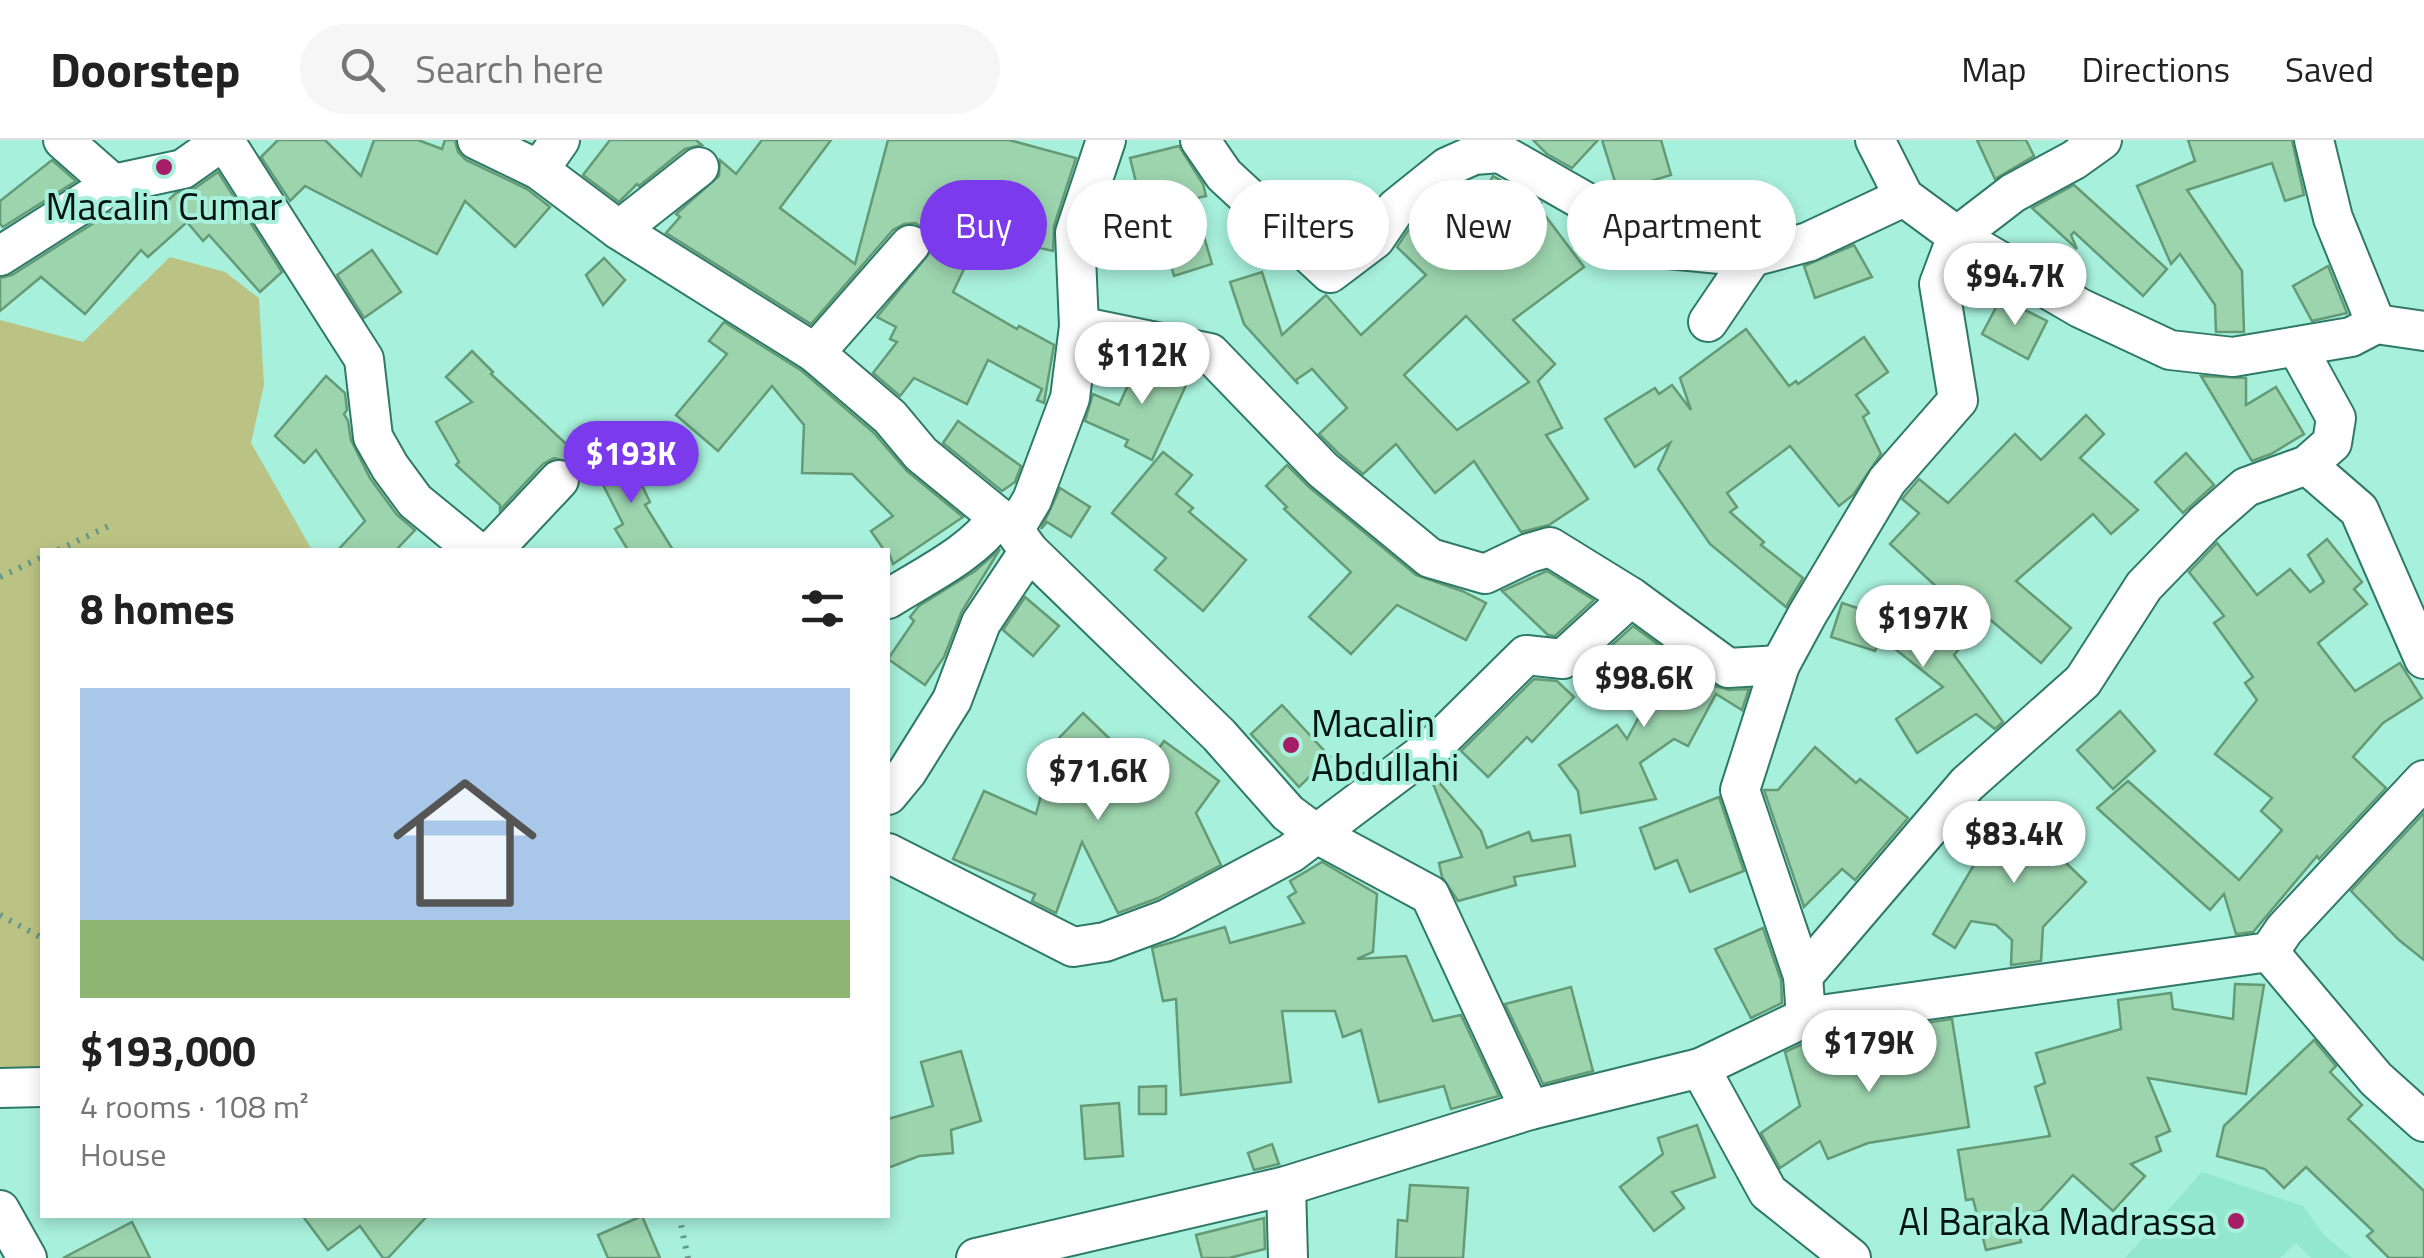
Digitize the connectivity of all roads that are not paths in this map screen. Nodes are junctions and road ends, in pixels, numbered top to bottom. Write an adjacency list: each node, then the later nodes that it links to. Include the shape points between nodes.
1 (63, 140): 10 (street)
2 (476, 140): 8 (street)
3 (1106, 140): 21 (street, via 1076,232)
4 (1200, 140): 11 (street, via 1224,175 1330,274 1375,239 1396,208 1446,167 1474,155 1500,153)
5 (1874, 140): 12 (street)
6 (2102, 140): 14 (street)
7 (2314, 140): 20 (street, via 2333,218)
8 (550, 155): 13 (street)
9 (698, 167): 13 (street)
10 (113, 184): 17 (street); 28 (street, via 183,169 224,140 364,359 373,437 390,466 414,501)
11 (1567, 191)
12 (1904, 198): 14 (street); 16 (street)
13 (619, 230): 24 (street)
14 (1957, 236): 23 (street, via 2080,308 2170,350 2233,357); 33 (street, via 1940,284 1958,400 1887,481)
15 (910, 245): 24 (street)
16 (1796, 245)
17 (0, 256)
18 (1743, 270): 19 (street)
19 (1708, 322)
20 (2376, 324): 22 (street); 23 (street, via 2350,337)
21 (1080, 326): 27 (street, via 1070,398); 30 (street, via 1210,353 1323,470 1430,558 1485,574 1550,547)
22 (2424, 330)
23 (2297, 347): 25 (street, via 2336,418 2332,443)
24 (815, 353): 27 (street)
25 (2307, 466): 32 (street, via 2359,510); 39 (street, via 2246,486 2205,523 2144,586 2083,680 1967,784)
26 (559, 480): 29 (street)
27 (1014, 533): 31 (street, via 989,530); 35 (street, via 952,700); 36 (street)
28 (473, 548)
29 (495, 548)
30 (1631, 597): 33 (street, via 1728,668); 36 (street, via 1563,659 1526,655 1436,744)
31 (890, 598)
32 (2424, 660)
33 (1780, 665): 39 (street, via 1740,790)
34 (2424, 780): 38 (street)
35 (890, 792)
36 (1314, 833): 37 (street, via 1168,919 1073,948); 44 (street, via 1430,894)
37 (890, 854)
38 (2269, 952): 40 (street); 45 (street, via 2376,1078)
39 (1803, 976): 40 (street)
40 (1806, 1017): 41 (street)
41 (1700, 1068): 44 (street); 51 (street, via 1768,1192)
42 (40, 1086): 43 (street)
43 (0, 1088)
44 (1530, 1110): 46 (street)
45 (2424, 1122)
46 (1286, 1186): 49 (street); 50 (street)
47 (0, 1210): 48 (street)
48 (27, 1258)
49 (976, 1258)
50 (1288, 1258)
51 (1851, 1258)

